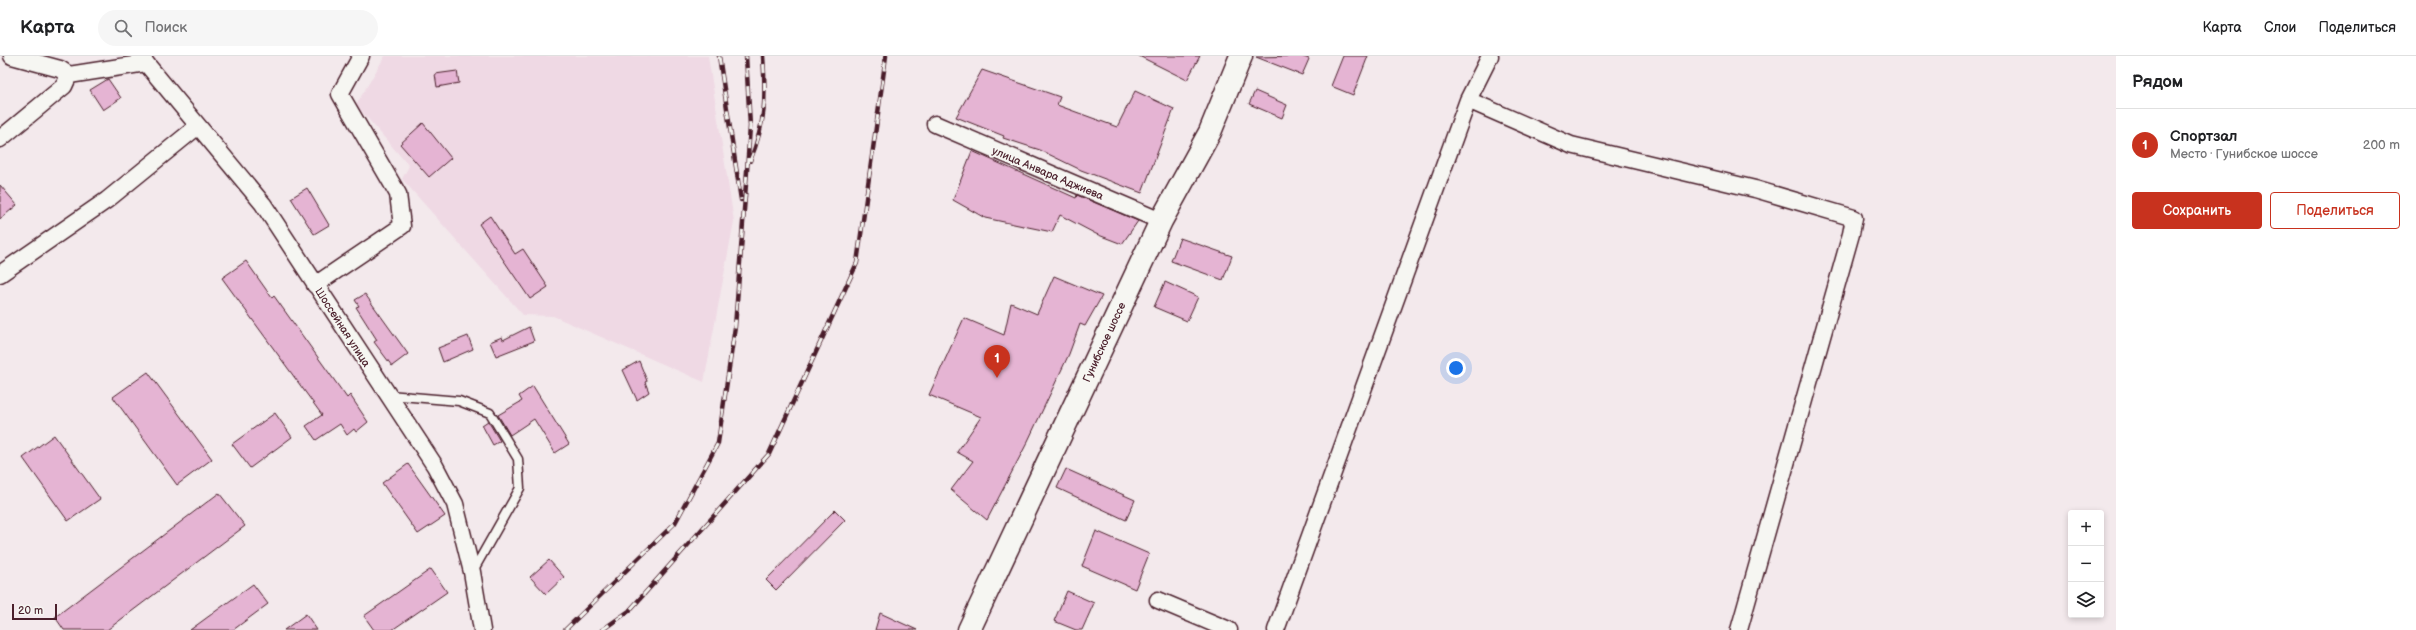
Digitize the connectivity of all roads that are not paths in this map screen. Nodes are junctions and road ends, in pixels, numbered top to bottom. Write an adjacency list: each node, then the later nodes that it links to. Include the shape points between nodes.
1 (12, 56): 6 (street, via 60,69)
2 (361, 56): 13 (street, via 340,94 398,194 402,226)
3 (1241, 56): 11 (main road, Гунибское шоссе, via 1210,132)
4 (1490, 56): 7 (street)
5 (143, 59): 6 (street); 9 (street, Шоссейная улица)
6 (69, 75): 10 (street, via 64,86)
7 (1468, 100): 20 (street); 21 (street, via 1571,145 1755,190 1854,218)
8 (935, 124): 11 (street, улица Анвара Аджиева)
9 (198, 126): 12 (street, via 107,200); 13 (street, Шоссейная улица, via 263,204)
10 (0, 139)
11 (1161, 221): 18 (main road, Гунибское шоссе)
12 (0, 274)
13 (315, 285): 14 (street, Шоссейная улица)
14 (387, 395): 15 (street, Шоссейная улица, via 435,466 456,504); 15 (lane, via 459,401 490,413 518,459 520,488)
15 (472, 572): 17 (street, Шоссейная улица)
16 (1158, 600): 19 (street)
17 (482, 630)
18 (969, 630)
19 (1229, 630)
20 (1276, 630)
21 (1739, 630)

